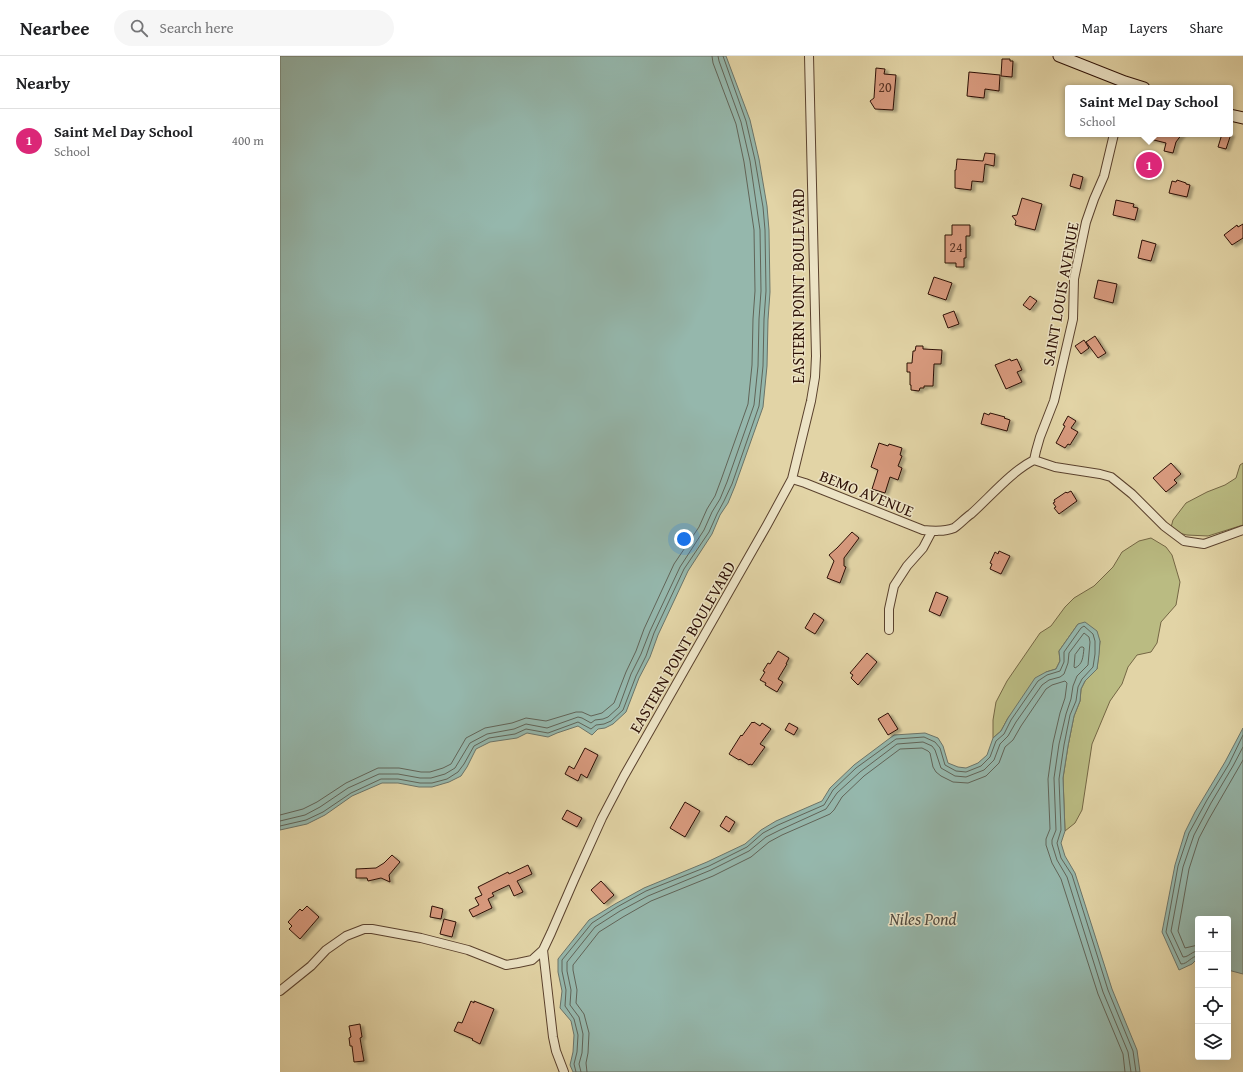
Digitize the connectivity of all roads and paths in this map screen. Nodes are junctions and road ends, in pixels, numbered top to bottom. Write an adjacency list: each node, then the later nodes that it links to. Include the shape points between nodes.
1 (809, 56): 8 (street, EASTERN POINT BOULEVARD, via 816,356 811,401)
2 (1059, 56): 3 (main road)
3 (1125, 85)
4 (1233, 116): 5 (main road)
5 (1243, 118)
6 (1113, 137): 7 (street, SAINT LOUIS AVENUE, via 1104,176 1086,222 1074,279 1070,334 1054,401 1040,436)
7 (1034, 460): 9 (street, via 1055,467 1111,477 1184,541 1204,544); 10 (street, via 1013,474 954,528)
8 (792, 479): 10 (street, BEMO AVENUE, via 923,530); 12 (street, EASTERN POINT BOULEVARD, via 624,776 602,818)
9 (1243, 530)
10 (932, 531): 11 (street, via 923,548 894,586 889,609)
11 (889, 630)
12 (543, 950): 13 (street, EASTERN POINT BOULEVARD, via 532,960 506,965 472,952 421,938 364,929 346,936 326,950); 14 (street, via 553,1038)
13 (280, 991)
14 (564, 1072)

